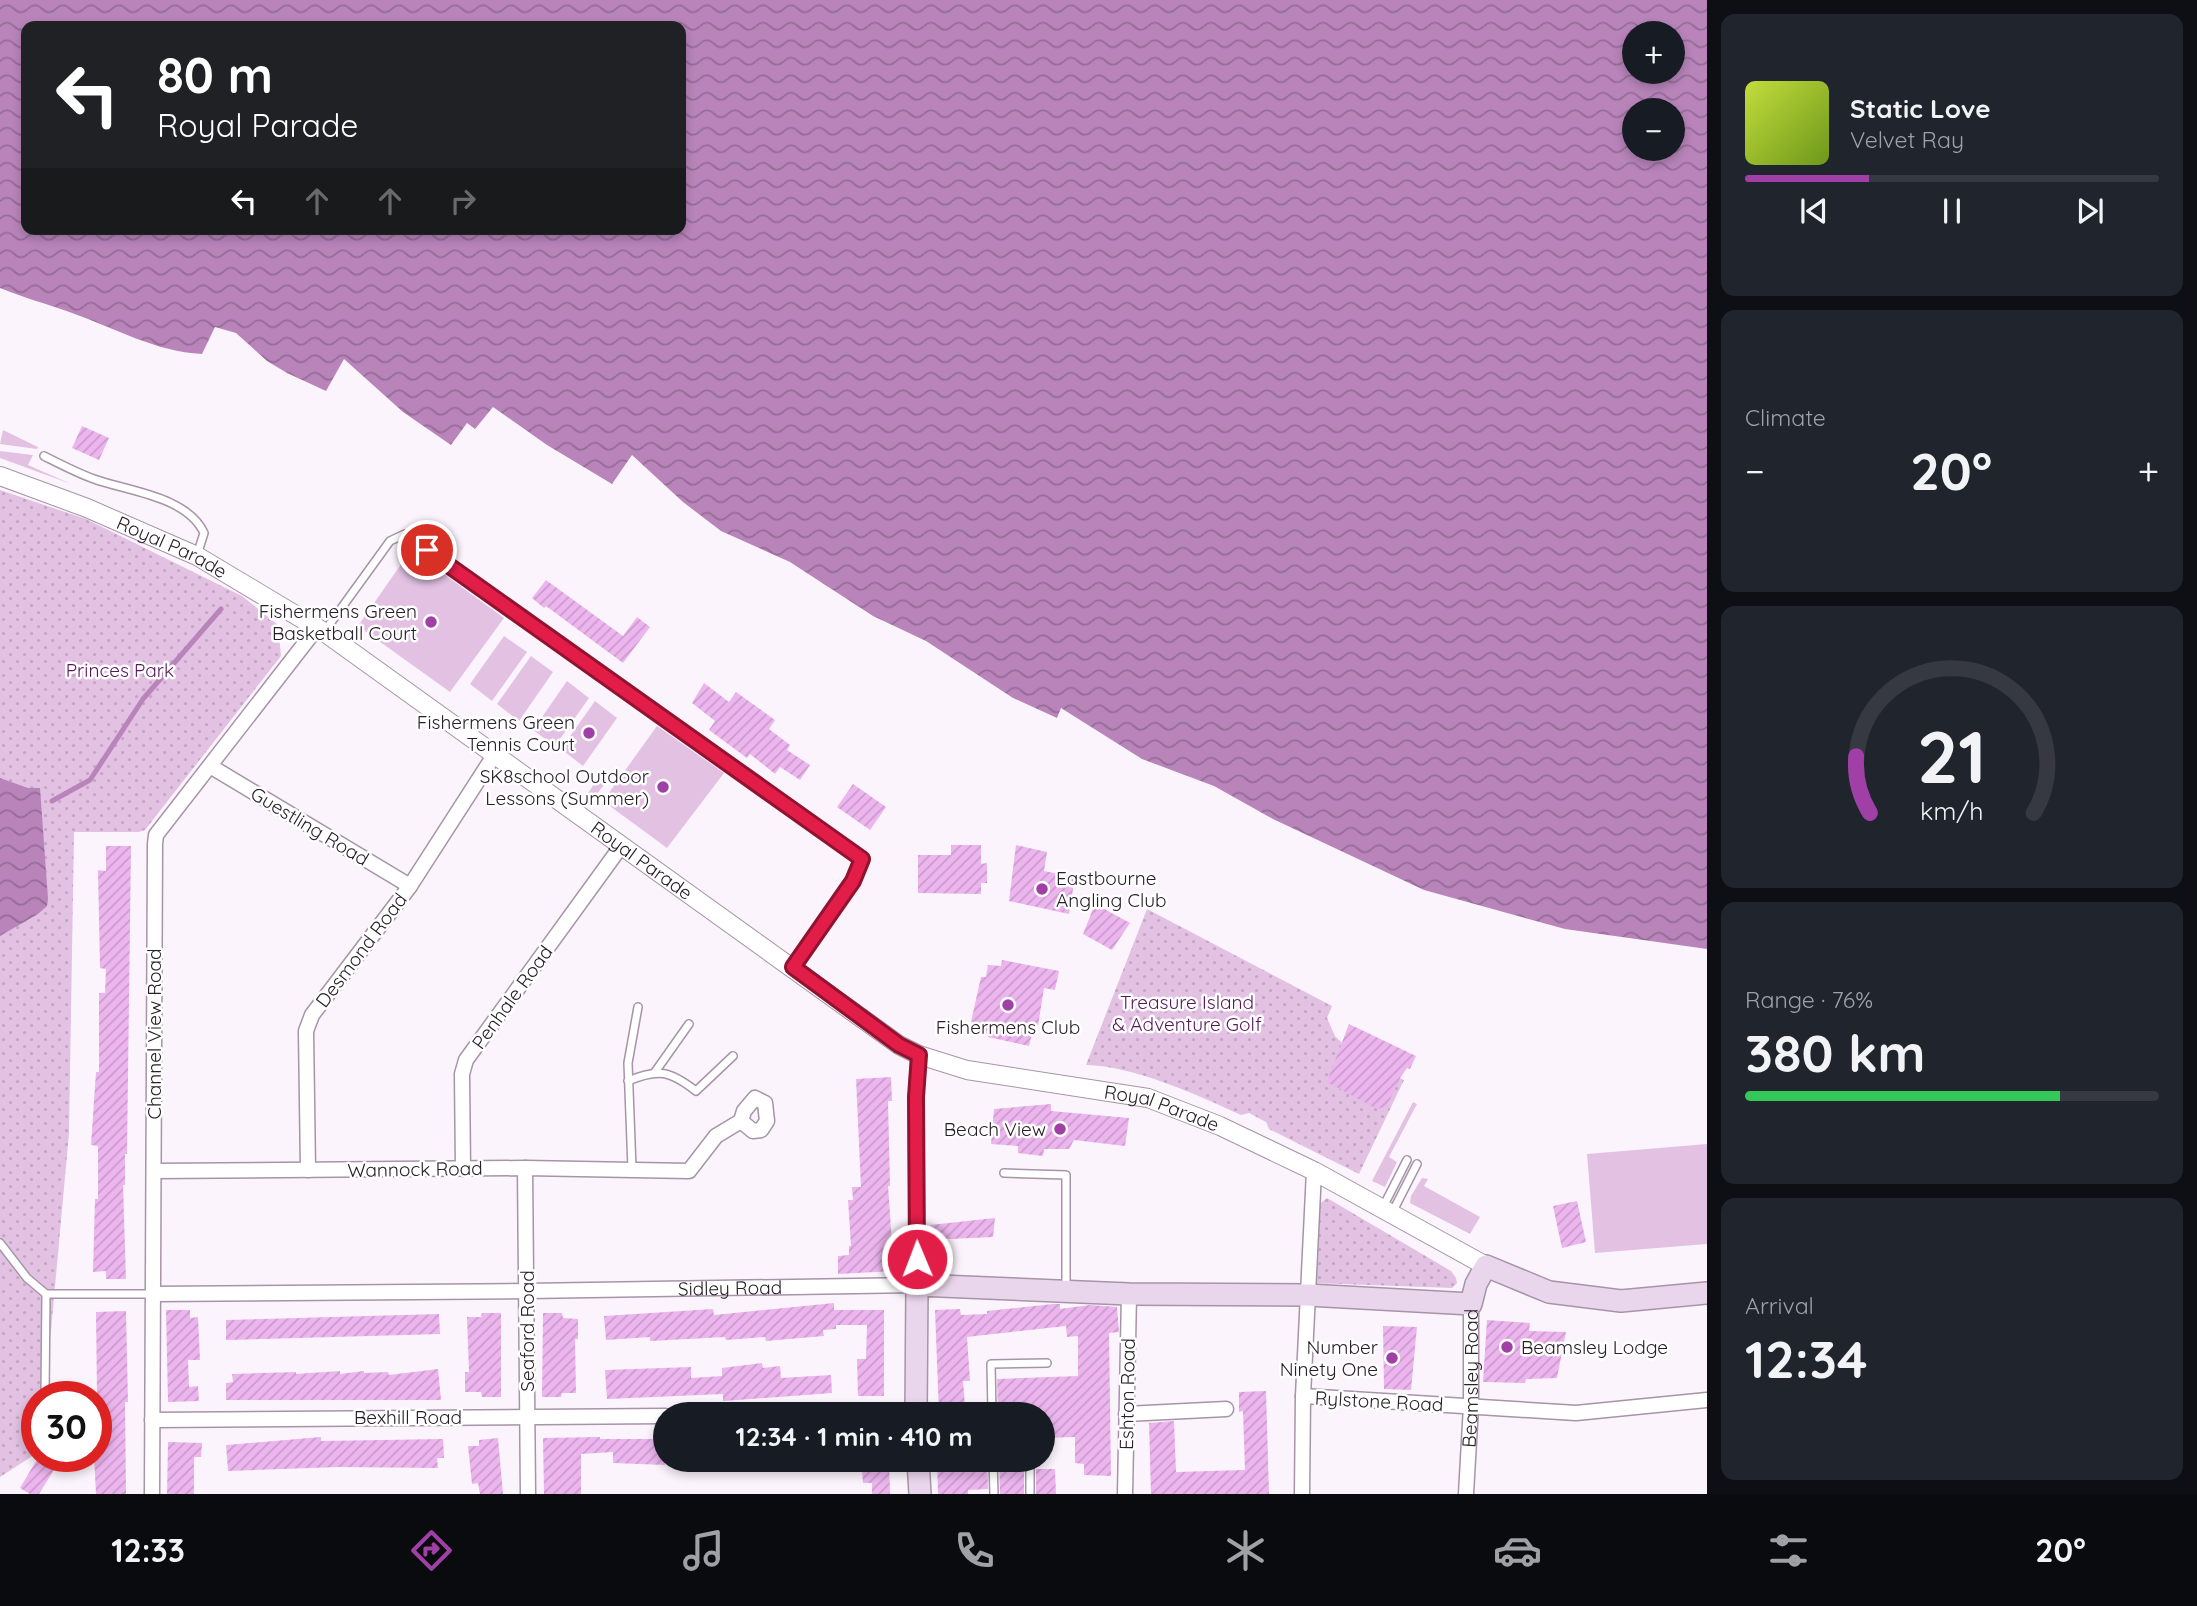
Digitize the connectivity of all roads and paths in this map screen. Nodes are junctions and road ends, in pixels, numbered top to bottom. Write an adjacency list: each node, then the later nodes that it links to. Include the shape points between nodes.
1 (44, 456): 3 (lane, via 94,479 153,495 187,514 204,533)
2 (0, 476): 3 (street, Royal Parade)
3 (197, 556): 4 (street, Royal Parade)
4 (320, 630): 5 (street, Royal Parade); 6 (street, Channel View Road); 9 (lane, via 390,541 405,534 862,859 853,881)
5 (495, 754): 7 (street, Royal Parade); 8 (street, Desmond Road)
6 (210, 766): 8 (street, Guestling Road); 23 (street, Channel View Road, via 156,835)
7 (622, 845): 9 (street, Royal Parade); 20 (street, Penhale Road, via 466,1060 462,1074)
8 (410, 886): 21 (street, Desmond Road, via 312,1014 306,1031)
9 (793, 967): 12 (street, Royal Parade)
10 (638, 1007): 15 (lane)
11 (689, 1024): 14 (lane)
12 (919, 1055): 24 (street, Royal Parade, via 967,1070 1147,1098 1220,1126); 29 (street)
13 (733, 1056): 14 (lane, via 696,1091 663,1071)
14 (655, 1072): 15 (lane)
15 (628, 1081): 22 (lane)
16 (741, 1121): 22 (street, Wannock Road, via 716,1136 689,1171)
17 (1407, 1160): 26 (lane)
18 (1417, 1164): 26 (lane)
19 (525, 1168): 20 (street, Wannock Road); 22 (street, Wannock Road); 30 (street, Seaford Road)
20 (463, 1169): 21 (street, Wannock Road)
21 (308, 1170): 23 (street, Wannock Road)
22 (632, 1170)
23 (154, 1171): 34 (street, Channel View Road)
24 (1314, 1171): 26 (street, Royal Parade); 36 (street)
25 (1004, 1173): 31 (lane, via 1066,1175)
26 (1387, 1210): 28 (street, Royal Parade)
27 (0, 1244): 33 (lane)
28 (1486, 1266): 32 (main road, Royal Parade, via 1549,1292 1621,1301); 37 (main road, Beamsley Road)
29 (917, 1285): 30 (street, Sidley Road); 31 (main road, Sidley Road); 42 (main road)
30 (527, 1291): 34 (street, Sidley Road); 48 (street, Seaford Road)
31 (1066, 1292): 35 (main road, Sidley Road)
32 (1707, 1293)
33 (46, 1294): 34 (lane); 39 (lane)
34 (152, 1294): 49 (street, Channel View Road)
35 (1129, 1294): 36 (main road, Sidley Road); 46 (street, Eshton Road)
36 (1308, 1295): 37 (main road); 40 (street)
37 (1471, 1304): 44 (street, Beamsley Road)
38 (1047, 1363): 43 (lane, via 991,1364)
39 (45, 1381)
40 (1303, 1396): 44 (street, Rylstone Road); 59 (street)
41 (1707, 1400): 44 (street, Rylstone Road, via 1576,1413)
42 (916, 1402)
43 (992, 1402)
44 (1471, 1406): 60 (street, Beamsley Road)
45 (1226, 1409): 46 (street)
46 (1126, 1414): 58 (street, Eshton Road)
47 (653, 1416): 48 (street, Bexhill Road)
48 (527, 1417): 49 (street, Bexhill Road); 54 (street, Seaford Road)
49 (152, 1420): 53 (street, Channel View Road)
50 (919, 1472): 55 (main road)
51 (993, 1472): 56 (lane)
52 (1030, 1472): 57 (lane)
53 (152, 1494)
54 (528, 1494)
55 (920, 1494)
56 (994, 1494)
57 (1030, 1494)
58 (1125, 1494)
59 (1302, 1494)
60 (1466, 1494)

